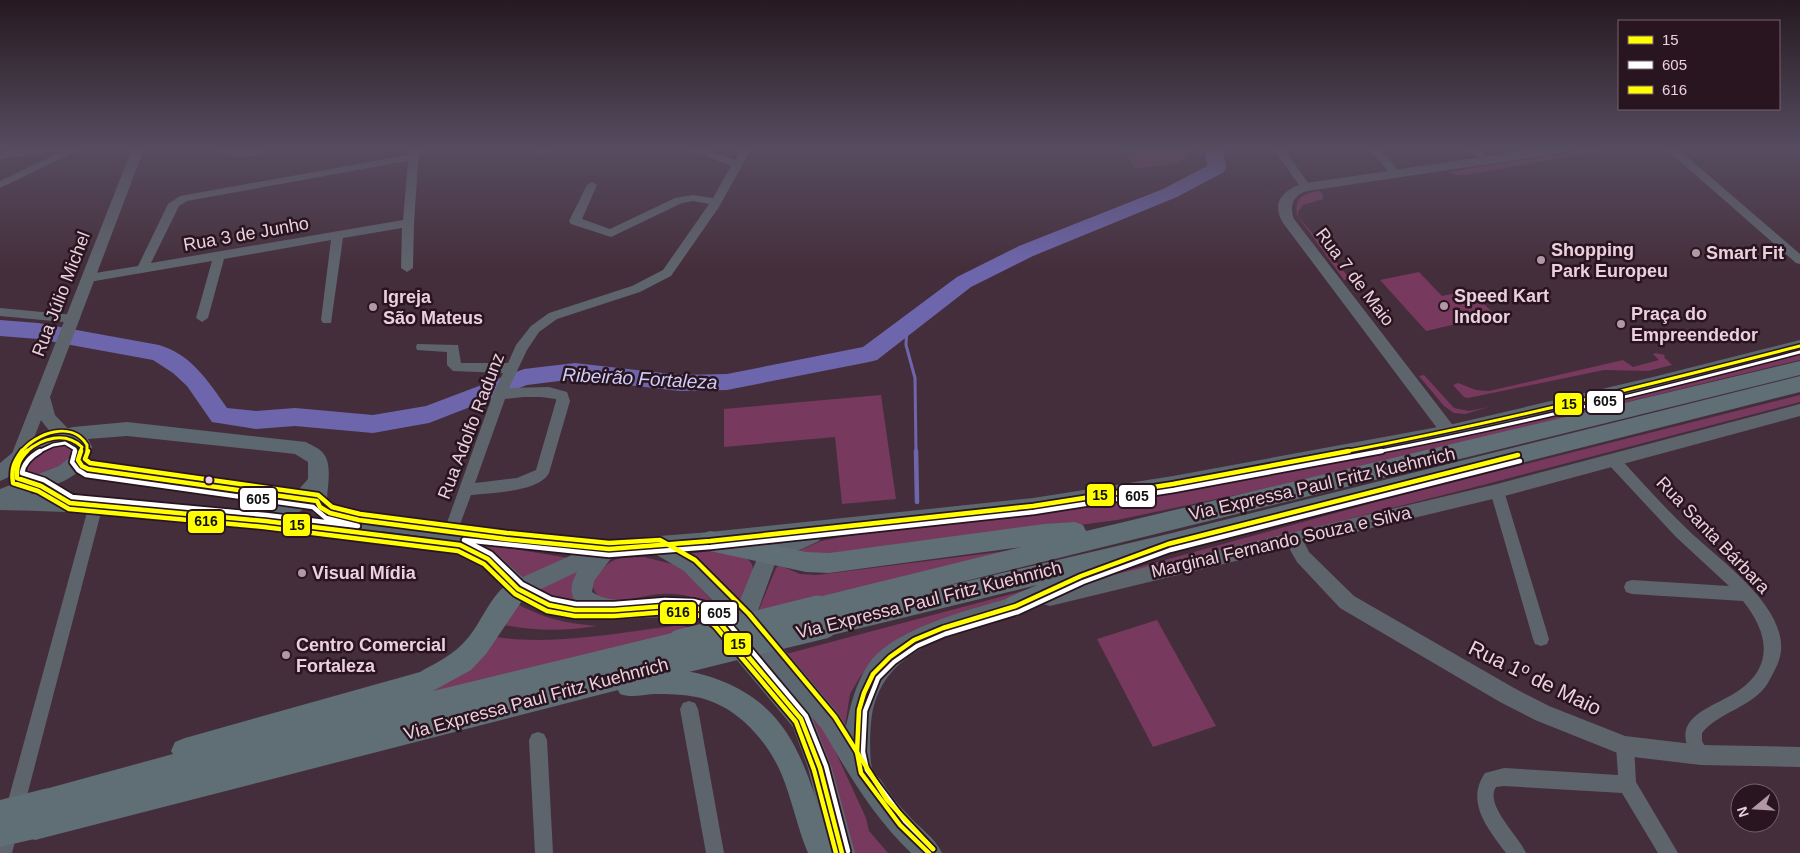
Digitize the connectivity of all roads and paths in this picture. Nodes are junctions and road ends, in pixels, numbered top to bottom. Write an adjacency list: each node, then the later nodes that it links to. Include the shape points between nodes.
1 (123, 189): 15 (street, Rua Júlio Michel)
2 (231, 189): 14 (street, via 184,198 174,204)
3 (411, 189): 9 (street)
4 (590, 189): 8 (street, via 575,221 611,233 679,200 693,198)
5 (723, 189): 8 (street, Rua Adolfo Radunz)
6 (1300, 189): 29 (street, Rua 7 de Maio, via 1285,202 1288,220)
7 (1718, 189): 12 (street)
8 (716, 202): 24 (street, Rua Adolfo Radunz, via 667,273 636,289 553,316 535,330 521,348)
9 (408, 223): 10 (street, Rua 3 de Junho); 13 (street)
10 (337, 237): 11 (street, Rua 3 de Junho); 18 (street)
11 (219, 257): 14 (street, Rua 3 de Junho); 17 (street)
12 (1800, 260)
13 (408, 268)
14 (142, 269): 15 (street, Rua 3 de Junho)
15 (89, 278): 19 (street, Rua Júlio Michel)
16 (0, 312): 19 (street)
17 (202, 318)
18 (327, 320)
19 (72, 323): 21 (street, Rua Júlio Michel)
20 (1800, 346): 29 (main road)
21 (62, 348): 27 (street, Rua Júlio Michel)
22 (422, 348): 24 (street, via 453,348 454,364 458,368)
23 (1800, 368): 45 (main road, Via Expressa Paul Fritz Kuehnrich)
24 (510, 372): 26 (street, Rua Adolfo Radunz)
25 (1800, 384): 48 (main road, Via Expressa Paul Fritz Kuehnrich)
26 (502, 392): 36 (street, Rua Adolfo Radunz); 36 (street, via 558,393 562,396 542,473 527,482)
27 (42, 397): 30 (street, via 48,418); 32 (street, Rua Júlio Michel)
28 (1800, 410): 31 (street, Marginal Fernando Souza e Silva)
29 (1449, 432): 43 (main road, via 1116,494)
30 (67, 436): 32 (main road, via 40,443); 34 (main road, via 79,441 82,447 78,460 60,475); 35 (main road, via 127,429 299,447 316,458)
31 (1613, 460): 37 (street, Marginal Fernando Souza e Silva); 54 (street, Rua Santa Bárbara, via 1682,534)
32 (17, 461): 33 (main road); 34 (main road, via 17,478 25,483)
33 (0, 473)
34 (37, 483): 38 (main road); 40 (main road)
35 (316, 483): 42 (main road, via 289,511); 44 (main road, via 320,508 330,513 359,520)
36 (467, 490): 44 (street, Rua Adolfo Radunz)
37 (1497, 491): 46 (street, Marginal Fernando Souza e Silva); 59 (street)
38 (0, 497)
39 (0, 502): 40 (main road)
40 (70, 503): 41 (main road)
41 (96, 505): 42 (main road); 73 (street)
42 (264, 521): 53 (main road, via 460,545 488,558)
43 (828, 528): 47 (main road); 51 (main road)
44 (451, 531): 50 (main road)
45 (1102, 535): 51 (main road, via 1074,532 1044,534 829,563); 57 (main road, Via Expressa Paul Fritz Kuehnrich)
46 (1293, 539): 55 (street, Marginal Fernando Souza e Silva); 64 (street, Rua 1º de Maio, via 1303,557 1327,582 1368,615 1542,713)
47 (710, 541): 49 (main road); 51 (main road)
48 (1168, 544): 55 (main road, via 1081,576); 57 (main road, Via Expressa Paul Fritz Kuehnrich)
49 (657, 545): 50 (main road); 58 (main road, via 691,565)
50 (609, 549): 53 (main road); 56 (main road, via 584,577 582,588 584,599 592,606)
51 (768, 554): 58 (main road)
52 (1632, 587): 54 (street)
53 (518, 589): 56 (main road, via 549,605 575,610); 69 (main road, via 478,646 462,662 425,682)
54 (1746, 594): 65 (street, Rua Santa Bárbara, via 1762,615 1771,636 1772,658 1760,681 1744,697 1696,725 1693,742)
55 (1016, 606): 67 (main road, Marginal Fernando Souza e Silva, via 914,640 873,674 859,710)
56 (614, 610): 77 (main road, via 692,607 706,611 720,622 801,719 810,736)
57 (821, 617): 60 (main road, Via Expressa Paul Fritz Kuehnrich, bridge)
58 (744, 618): 67 (main road, via 830,721)
59 (1541, 639)
60 (681, 651): 61 (main road, Via Expressa Paul Fritz Kuehnrich); 69 (main road, Via Expressa Paul Fritz Kuehnrich)
61 (569, 691): 72 (main road, Via Expressa Paul Fritz Kuehnrich, bridge); 76 (main road, via 672,682 697,685 744,705 767,725 783,746 796,775 815,839)
62 (689, 709): 75 (street)
63 (538, 740): 74 (street)
64 (1625, 746): 65 (street, Rua 1º de Maio); 68 (street)
65 (1701, 755): 66 (street, Rua 1º de Maio)
66 (1800, 757)
67 (861, 773): 78 (main road, via 900,825)
68 (1628, 784): 79 (street, via 1504,776 1491,778 1484,790 1487,806); 80 (street)
69 (47, 794): 70 (main road); 71 (main road, Via Expressa Paul Fritz Kuehnrich, bridge)
70 (0, 800)
71 (0, 813)
72 (0, 834)
73 (3, 853)
74 (544, 853)
75 (715, 853)
76 (823, 853)
77 (842, 853)
78 (929, 853)
79 (1517, 853)
80 (1669, 853)

